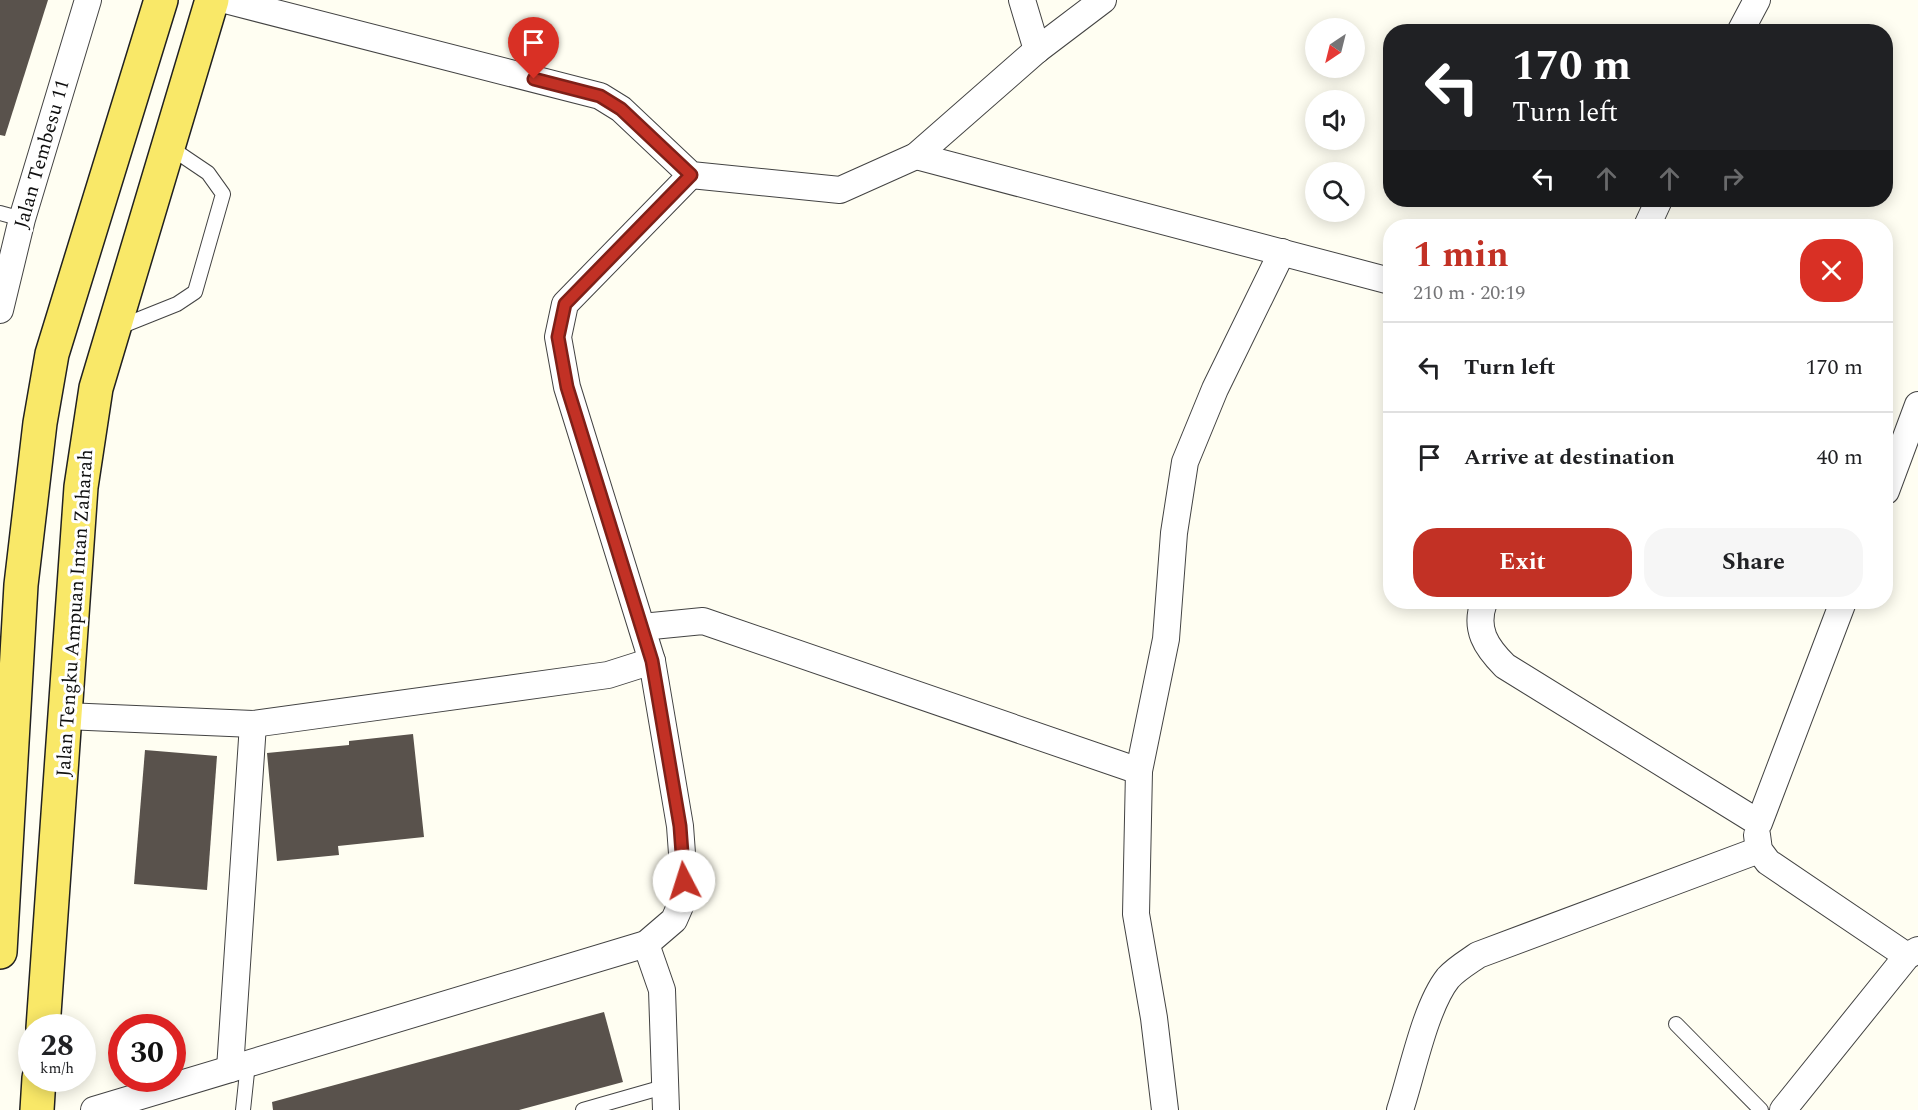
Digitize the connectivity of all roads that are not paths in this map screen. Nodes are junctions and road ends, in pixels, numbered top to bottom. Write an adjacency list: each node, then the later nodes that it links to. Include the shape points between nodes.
1 (88, 0): 13 (street, Jalan Tembesu 11)
2 (161, 0): 20 (main road, via 52,354)
3 (212, 0): 10 (main road, Jalan Tengku Ampuan Intan Zaharah)
4 (225, 0): 12 (street, via 600,96 621,109)
5 (1022, 0): 9 (street)
6 (1103, 0): 9 (street)
7 (1757, 0): 8 (street)
8 (1744, 24)
9 (1037, 50): 11 (street)
10 (168, 146): 17 (main road, Jalan Tengku Ampuan Intan Zaharah); 17 (lane, via 208,173 223,194 195,292 177,304)
11 (916, 156): 12 (street, via 840,190); 14 (street)
12 (691, 175): 23 (street, via 565,304 558,337 567,387)
13 (11, 216): 16 (street, Jalan Tembesu 11)
14 (1282, 252): 15 (street); 29 (street, via 1215,389 1185,462 1174,533 1166,639)
15 (1383, 279)
16 (0, 310)
17 (114, 329): 26 (main road, Jalan Tengku Ampuan Intan Zaharah, via 96,388 81,487)
18 (1918, 405): 19 (street)
19 (1893, 471)
20 (21, 585): 24 (main road); 28 (main road)
21 (1483, 609): 31 (street, via 1480,632 1488,650 1505,666)
22 (1841, 609): 31 (street)
23 (642, 627): 25 (street); 29 (street, via 703,621)
24 (0, 652)
25 (652, 661): 27 (street, via 608,675); 35 (street, via 680,826 684,881 674,920)
26 (65, 716): 27 (street); 30 (main road, Jalan Tengku Ampuan Intan Zaharah)
27 (254, 724): 40 (street)
28 (6, 766): 30 (main road); 34 (main road)
29 (1138, 771): 47 (street, via 1136,914)
30 (62, 774): 38 (main road, Jalan Tengku Ampuan Intan Zaharah)
31 (1759, 823): 33 (street)
32 (0, 834): 34 (main road)
33 (1759, 850): 37 (street, via 1768,862); 48 (street, via 1478,955 1457,970 1436,999)
34 (5, 869): 36 (main road)
35 (646, 944): 40 (street); 42 (street, via 662,990)
36 (0, 952)
37 (1912, 953): 50 (street)
38 (44, 1014)
39 (1676, 1024): 49 (lane)
40 (238, 1066): 44 (street); 45 (lane)
41 (38, 1092): 43 (main road)
42 (666, 1098): 46 (lane)
43 (37, 1110)
44 (94, 1110)
45 (243, 1110)
46 (583, 1110)
47 (1166, 1110)
48 (1400, 1110)
49 (1761, 1110)
50 (1783, 1110)

